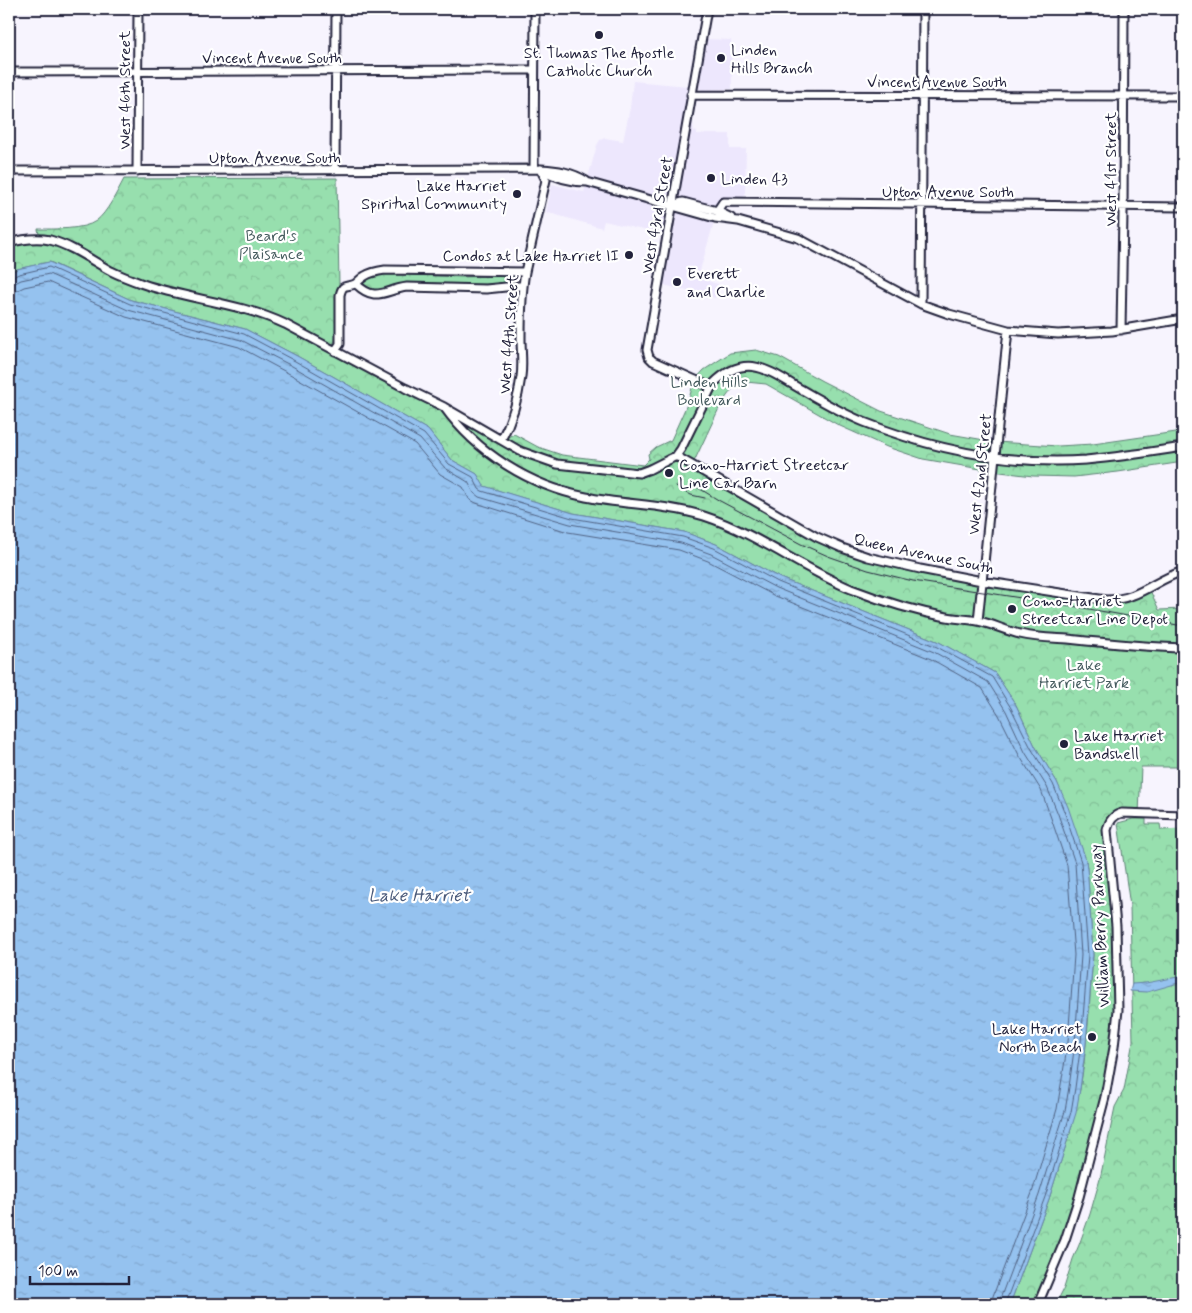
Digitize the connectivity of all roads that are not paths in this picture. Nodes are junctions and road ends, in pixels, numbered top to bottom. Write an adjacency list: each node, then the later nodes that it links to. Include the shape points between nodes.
1 (138, 9): 8 (street, West 46th Street)
2 (336, 9): 9 (street)
3 (535, 9): 7 (street, West 44th Street)
4 (706, 9): 11 (street, West 43rd Street)
5 (923, 9): 12 (street)
6 (1124, 9): 13 (street, West 41st Street)
7 (534, 70): 9 (street, Vincent Avenue South); 15 (street, West 44th Street)
8 (138, 71): 9 (street, Vincent Avenue South); 10 (street, Vincent Avenue South); 18 (street, West 46th Street)
9 (336, 71): 16 (street)
10 (9, 72)
11 (691, 94): 12 (street, Vincent Avenue South); 19 (street, West 43rd Street)
12 (923, 94): 13 (street, Vincent Avenue South); 20 (street)
13 (1124, 96): 14 (street, Vincent Avenue South); 21 (street, West 41st Street)
14 (1183, 96)
15 (537, 169): 16 (street, Upton Avenue South); 19 (street, Upton Avenue South, via 553,177 587,182); 26 (street, West 44th Street, via 546,180)
16 (335, 170): 18 (street, Upton Avenue South)
17 (9, 171): 18 (street, Upton Avenue South)
18 (137, 171)
19 (672, 205): 23 (street, via 683,202); 24 (street); 34 (street, West 43rd Street, via 647,350 653,361)
20 (923, 205): 21 (street, Upton Avenue South); 23 (street, Upton Avenue South, via 723,202); 29 (street)
21 (1123, 206): 22 (street, Upton Avenue South); 32 (street, West 41st Street)
22 (1183, 207)
23 (717, 210): 24 (street)
24 (738, 222): 29 (street, via 798,238)
25 (9, 244): 33 (street, via 23,239 49,240 144,284 266,315)
26 (525, 272): 27 (street, via 385,270 372,273); 28 (street, West 44th Street)
27 (356, 284): 28 (street, via 374,295 407,287 486,289); 33 (street, via 342,288 340,344)
28 (523, 286): 36 (street, West 44th Street, via 518,398)
29 (921, 304): 31 (street)
30 (1183, 319): 32 (street)
31 (1008, 330): 32 (street, via 1058,334); 38 (street, West 42nd Street)
32 (1121, 330)
33 (335, 352): 35 (street)
34 (711, 387): 38 (street, via 732,370 754,367 891,432 949,449); 39 (street, via 681,449)
35 (444, 408): 36 (street); 42 (street, via 455,423 495,458 515,471 562,491 705,516 877,599 946,617)
36 (501, 440): 39 (street, bridge, via 520,451 558,464 633,473 650,470)
37 (1183, 447): 38 (street, via 1086,460)
38 (994, 457): 41 (street, West 42nd Street)
39 (673, 458): 41 (street, Queen Avenue South, via 842,548 894,564)
40 (1183, 571): 41 (street, Queen Avenue South, via 1139,594 1117,600)
41 (982, 581): 42 (street, West 42nd Street)
42 (978, 621): 43 (street, via 1031,636)
43 (1183, 648)
44 (1183, 815): 45 (street, William Berry Parkway, via 1122,813 1114,816 1108,824 1118,974 1114,1047 1105,1097 1079,1197)
45 (1038, 1304)

